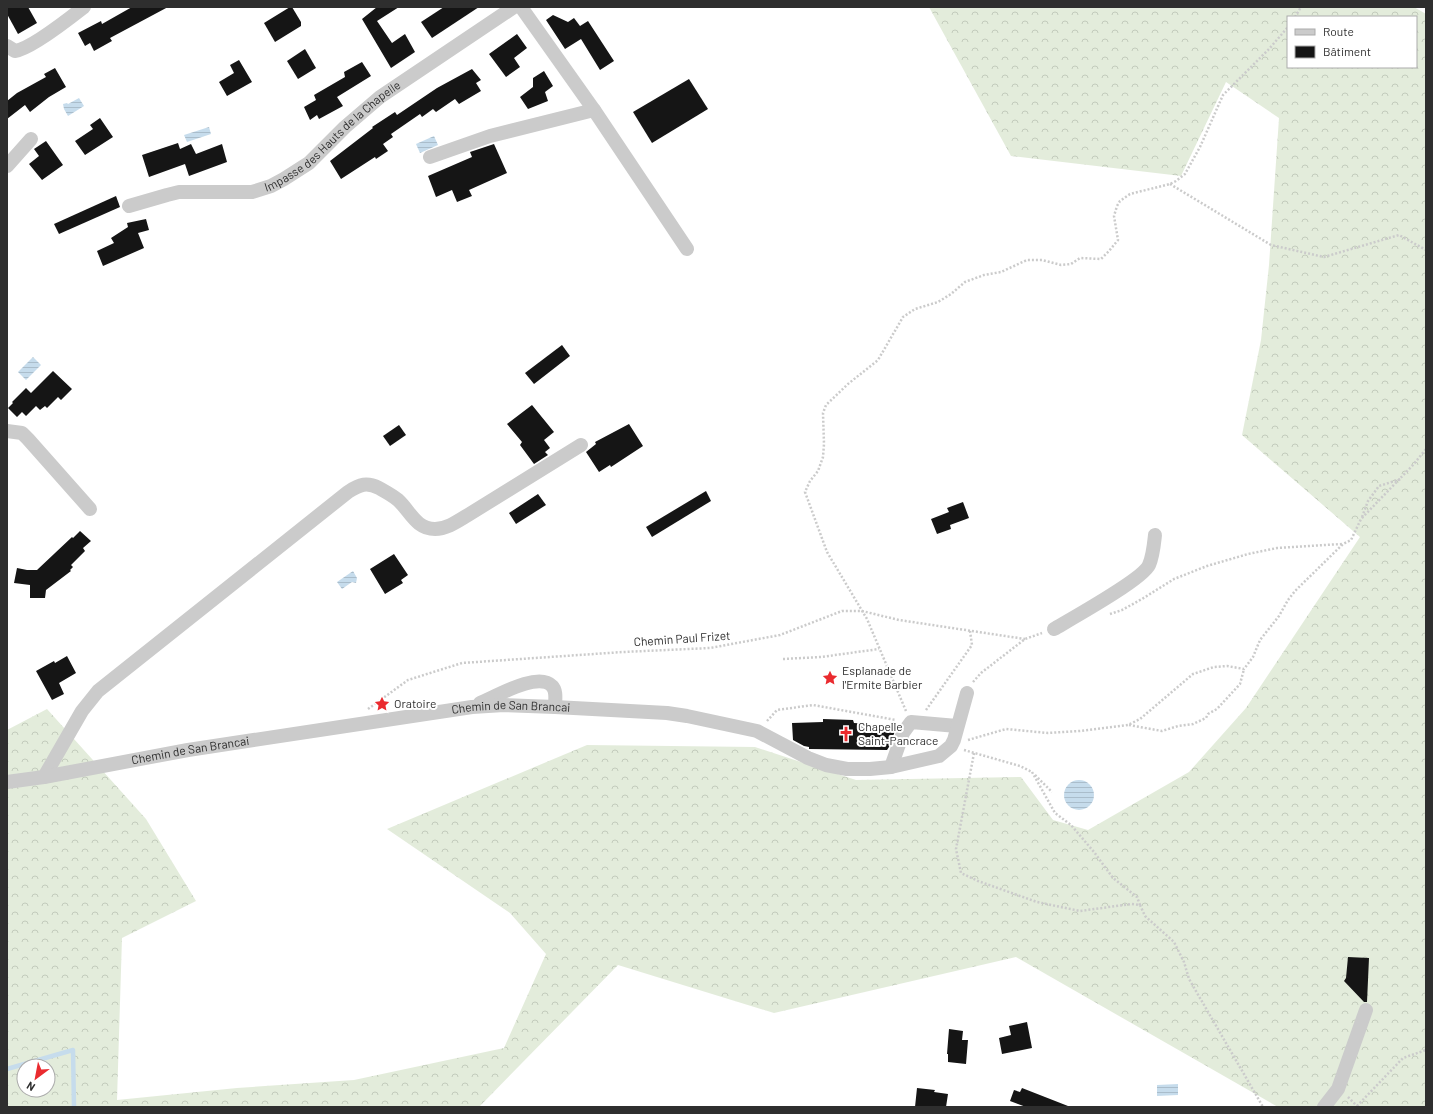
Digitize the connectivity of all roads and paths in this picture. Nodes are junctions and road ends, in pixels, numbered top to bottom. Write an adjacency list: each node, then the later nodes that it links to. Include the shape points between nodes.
1 (84, 7): 7 (street, via 25,48 14,50)
2 (514, 7): 13 (street, Impasse des Hauts de la Chapelle, via 380,97 309,163 271,186 252,192 180,192)
3 (521, 7): 8 (street)
4 (1301, 7): 5 (path)
5 (1296, 16)
6 (1287, 28): 12 (path, via 1223,95 1185,174)
7 (7, 46)
8 (594, 110): 10 (street, via 490,136); 14 (street)
9 (31, 139): 11 (street)
10 (430, 157)
11 (7, 166)
12 (1170, 184): 15 (path, via 1271,246 1324,257 1399,235); 24 (path, via 1130,194 1120,201 1114,216 1118,240 1101,258 1080,258 1071,264 1061,265 1042,260 1026,260 1001,272 984,274 965,282 938,302 915,309 903,317 878,360 826,405 823,413 823,457 805,492 827,552)
13 (128, 206)
14 (687, 249)
15 (1426, 250)
16 (7, 431): 20 (street, via 22,433)
17 (581, 445): 44 (street, via 468,515 449,526 436,529 426,528 417,523 398,500 387,492 373,485 358,485 98,691 82,710)
18 (1426, 449): 19 (path)
19 (1401, 478): 21 (path); 21 (path, via 1378,486 1368,501)
20 (90, 510)
21 (1361, 519): 23 (path, via 1351,540)
22 (1155, 535): 26 (street, via 1150,565 1147,569)
23 (1343, 544): 25 (path, via 1277,548 1207,566 1174,579 1122,610); 31 (path, via 1291,596 1260,640 1253,657)
24 (862, 611): 27 (path, Chemin Paul Frizet, via 899,620); 29 (path); 35 (path, Chemin Paul Frizet, via 842,611 780,635 710,648 462,663 408,680)
25 (1104, 616)
26 (1054, 629): 28 (path)
27 (970, 631): 28 (path, Chemin Paul Frizet); 36 (path, via 972,645)
28 (1024, 639): 32 (path, via 981,673)
29 (879, 649): 30 (path); 36 (path)
30 (783, 659)
31 (1244, 669): 37 (path, via 1214,667 1193,674 1140,719); 37 (path, via 1240,684 1206,718 1193,724 1162,731)
32 (967, 693): 38 (street)
33 (472, 707): 34 (street, Chemin de San Brancai); 34 (street, via 538,680 553,686); 44 (street, Chemin de San Brancai, via 188,750)
34 (555, 707): 39 (street, Chemin de San Brancai, via 667,713)
35 (367, 710)
36 (915, 722): 38 (street); 39 (path, via 813,705 777,710); 42 (street, via 903,733)
37 (1128, 725): 40 (path, via 1048,733 1006,729)
38 (957, 726): 40 (street)
39 (757, 732): 42 (street, Chemin de San Brancai, via 826,765 847,769)
40 (951, 746): 41 (path); 42 (street, Chemin de San Brancai, via 939,756)
41 (974, 753): 43 (path); 47 (path, via 956,849 961,873 1037,902 1080,911)
42 (891, 767)
43 (1032, 772): 46 (path); 47 (path, via 1055,813 1071,825 1113,878 1137,897)
44 (44, 777): 45 (street, Chemin de San Brancai)
45 (7, 782)
46 (1052, 792)
47 (1140, 905): 51 (path, via 1145,916 1174,942 1189,979)
48 (1366, 1010): 52 (street, via 1338,1089)
49 (1426, 1050): 50 (path, via 1403,1058)
50 (1357, 1106)
51 (1263, 1107)
52 (1324, 1107)

